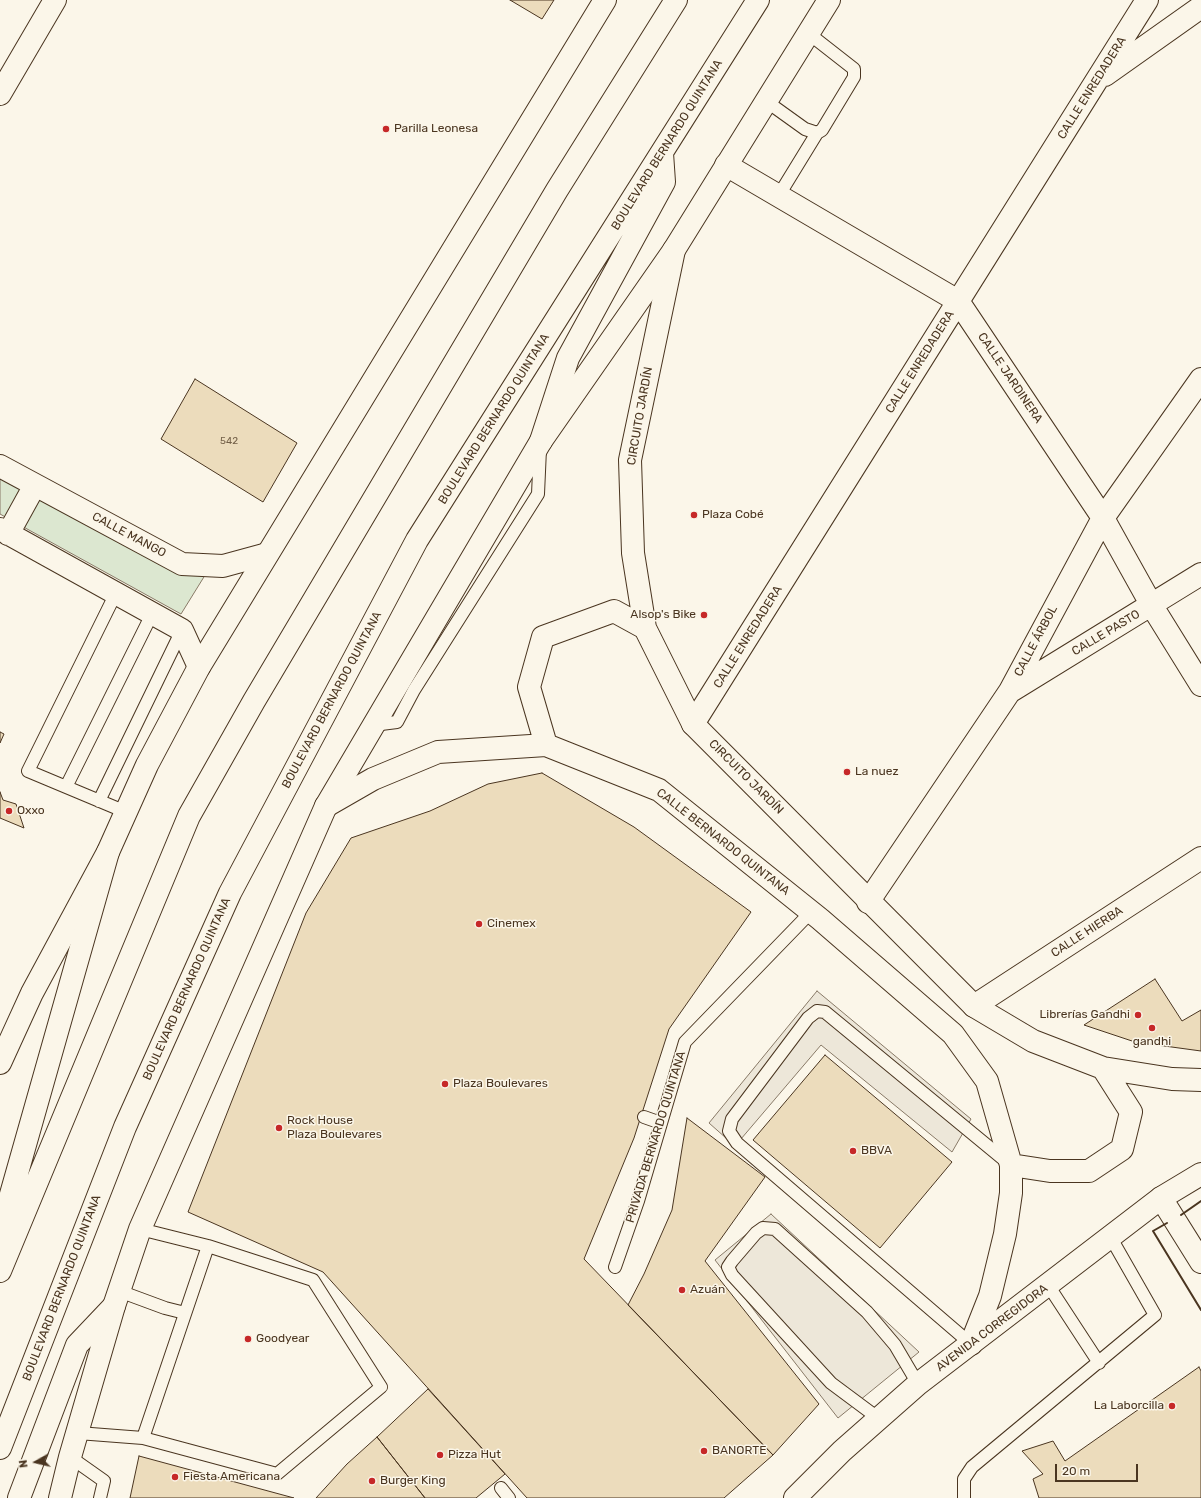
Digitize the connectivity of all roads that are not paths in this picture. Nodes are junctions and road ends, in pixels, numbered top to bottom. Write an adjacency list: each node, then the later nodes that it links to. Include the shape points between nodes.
1 (54, 0): 10 (main road)
2 (605, 0): 24 (main road)
3 (676, 0): 59 (main road, via 557,190 254,701 189,816)
4 (758, 0): 13 (main road, BOULEVARD BERNARDO QUINTANA)
5 (829, 0): 8 (main road)
6 (1147, 0): 9 (main road, CALLE ENREDADERA)
7 (1201, 7): 9 (main road)
8 (808, 33): 11 (main road); 12 (lane, via 854,69 854,77 822,130)
9 (1098, 80): 17 (main road, CALLE ENREDADERA)
10 (0, 94)
11 (766, 100): 12 (lane, via 805,129); 14 (main road)
12 (816, 133): 15 (lane)
13 (662, 154): 19 (main road, via 664,182 568,358); 69 (main road, BOULEVARD BERNARDO QUINTANA, via 417,540 230,893 125,1127)
14 (726, 165): 15 (main road, CALLE JARDINERA); 16 (main road)
15 (779, 195): 17 (main road, CALLE JARDINERA)
16 (674, 250): 19 (main road); 29 (main road, CIRCUITO JARDÍN, via 630,460 633,553)
17 (958, 300): 22 (main road, CALLE JARDINERA); 34 (main road, CALLE ENREDADERA)
18 (1201, 379): 22 (main road, CALLE ÁRBOL)
19 (541, 441): 38 (main road)
20 (0, 466): 21 (main road, CALLE MANGO)
21 (35, 485): 23 (main road); 24 (main road, CALLE MANGO, via 182,564 223,566)
22 (1103, 518): 27 (main road, CALLE JARDINERA); 33 (main road, CALLE ÁRBOL)
23 (4, 532): 26 (main road)
24 (268, 554): 31 (main road)
25 (1201, 574): 27 (main road, CALLE PASTO)
26 (116, 593): 28 (main road); 36 (lane, via 28,770)
27 (1152, 606): 32 (main road, CALLE JARDINERA); 33 (main road, CALLE PASTO)
28 (152, 614): 30 (main road); 36 (lane)
29 (645, 628): 34 (main road, CIRCUITO JARDÍN); 35 (main road, via 614,611 543,637 529,688)
30 (182, 630): 31 (main road); 37 (lane)
31 (199, 667): 39 (main road, via 147,765)
32 (1201, 685)
33 (1010, 691): 42 (main road, CALLE ÁRBOL)
34 (693, 724): 42 (main road, CIRCUITO JARDÍN)
35 (546, 745): 38 (main road, CALLE BERNARDO QUINTANA, via 438,752 372,779); 43 (main road, CALLE BERNARDO QUINTANA, via 659,790)
36 (66, 786): 37 (lane)
37 (99, 801): 39 (lane)
38 (326, 806): 53 (main road)
39 (126, 812): 40 (main road)
40 (108, 852): 45 (main road, via 32,993); 54 (main road)
41 (1201, 858): 44 (main road, CALLE HIERBA)
42 (868, 902): 44 (main road, CIRCUITO JARDÍN)
43 (816, 915): 49 (lane, PRIVADA BERNARDO QUINTANA, via 685,1042); 50 (main road, via 953,1034 987,1081)
44 (974, 1006): 46 (main road, CIRCUITO JARDÍN, via 1033,1041)
45 (0, 1063)
46 (1103, 1068): 47 (main road, CIRCUITO JARDÍN, via 1172,1079); 50 (main road, via 1132,1112 1122,1149 1089,1171 1050,1171)
47 (1201, 1080)
48 (644, 1117): 49 (lane)
49 (661, 1123): 58 (lane, PRIVADA BERNARDO QUINTANA)
50 (1011, 1166): 63 (main road, via 1006,1234 990,1296); 63 (lane, via 990,1146 825,1012 817,1011 808,1018 736,1113 729,1131 737,1143)
51 (1201, 1174): 52 (main road, AVENIDA CORREGIDORA)
52 (1161, 1198): 55 (main road, AVENIDA CORREGIDORA); 57 (main road)
53 (140, 1229): 56 (lane); 61 (main road)
54 (0, 1232)
55 (1111, 1238): 60 (main road, AVENIDA CORREGIDORA); 64 (lane, via 1155,1315)
56 (208, 1246): 62 (lane); 68 (lane, via 313,1280 381,1387 277,1474)
57 (1201, 1262)
58 (615, 1267)
59 (0, 1271)
60 (1048, 1285): 63 (main road, AVENIDA CORREGIDORA); 64 (lane)
61 (116, 1299): 62 (lane); 67 (main road); 73 (main road, via 77,1345)
62 (185, 1313): 68 (lane)
63 (971, 1344): 65 (main road, AVENIDA CORREGIDORA)
64 (1099, 1363): 77 (lane, via 972,1467 964,1479)
65 (918, 1384): 66 (main road, AVENIDA CORREGIDORA); 66 (lane, via 894,1345 867,1312 775,1229 763,1228 756,1233 728,1267 732,1275 831,1383)
66 (878, 1418): 72 (main road, AVENIDA CORREGIDORA)
67 (78, 1433): 68 (lane); 70 (main road)
68 (143, 1438)
69 (0, 1448)
70 (70, 1457): 74 (main road); 75 (lane, via 104,1481)
71 (501, 1488): 76 (lane)
72 (799, 1495)
73 (19, 1498)
74 (60, 1498)
75 (100, 1498)
76 (509, 1498)
77 (964, 1498)

